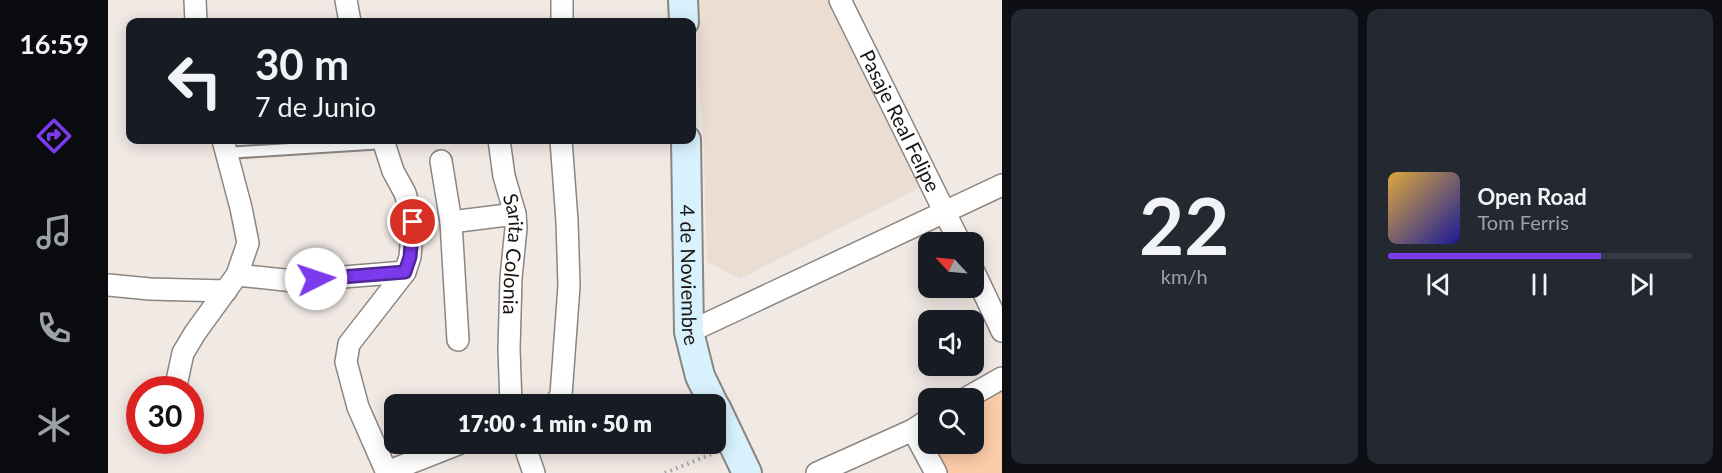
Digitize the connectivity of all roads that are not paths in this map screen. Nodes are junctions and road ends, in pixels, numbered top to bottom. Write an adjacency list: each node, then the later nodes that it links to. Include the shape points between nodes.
1 (195, 0): 6 (street)
2 (346, 0): 7 (street)
3 (562, 0): 8 (street)
4 (682, 0): 9 (street)
5 (840, 0): 18 (street, Pasaje Real Felipe)
6 (196, 18)
7 (349, 18)
8 (562, 18)
9 (684, 18)
10 (354, 144): 15 (lane, via 294,150)
11 (385, 144): 22 (street, via 413,222)
12 (500, 144): 19 (street, Sarita Colonia)
13 (561, 144): 33 (street, via 569,286)
14 (686, 144): 27 (street, 4 de Noviembre)
15 (224, 146): 23 (street, via 248,243)
16 (441, 161): 20 (street)
17 (1002, 185): 18 (street)
18 (945, 213): 21 (street, Pasaje Real Felipe); 27 (street)
19 (515, 214): 20 (street); 32 (street, Sarita Colonia)
20 (450, 222): 28 (street)
21 (954, 232)
22 (405, 272): 23 (street); 40 (street, via 349,344 346,362 358,407)
23 (232, 283): 24 (street, via 150,290); 29 (street, via 183,353)
24 (108, 285)
25 (984, 293): 26 (street)
26 (1002, 331)
27 (689, 332): 34 (street, 4 de Noviembre, via 700,376)
28 (458, 340)
29 (178, 376)
30 (1002, 378): 31 (street)
31 (984, 388)
32 (511, 394)
33 (561, 394)
34 (709, 394)
35 (918, 426): 43 (street)
36 (726, 429): 42 (street, 4 de Noviembre)
37 (433, 454): 40 (street)
38 (527, 454): 41 (street)
39 (930, 454): 44 (street)
40 (387, 472)
41 (534, 473)
42 (747, 473)
43 (818, 473)
44 (936, 473)

